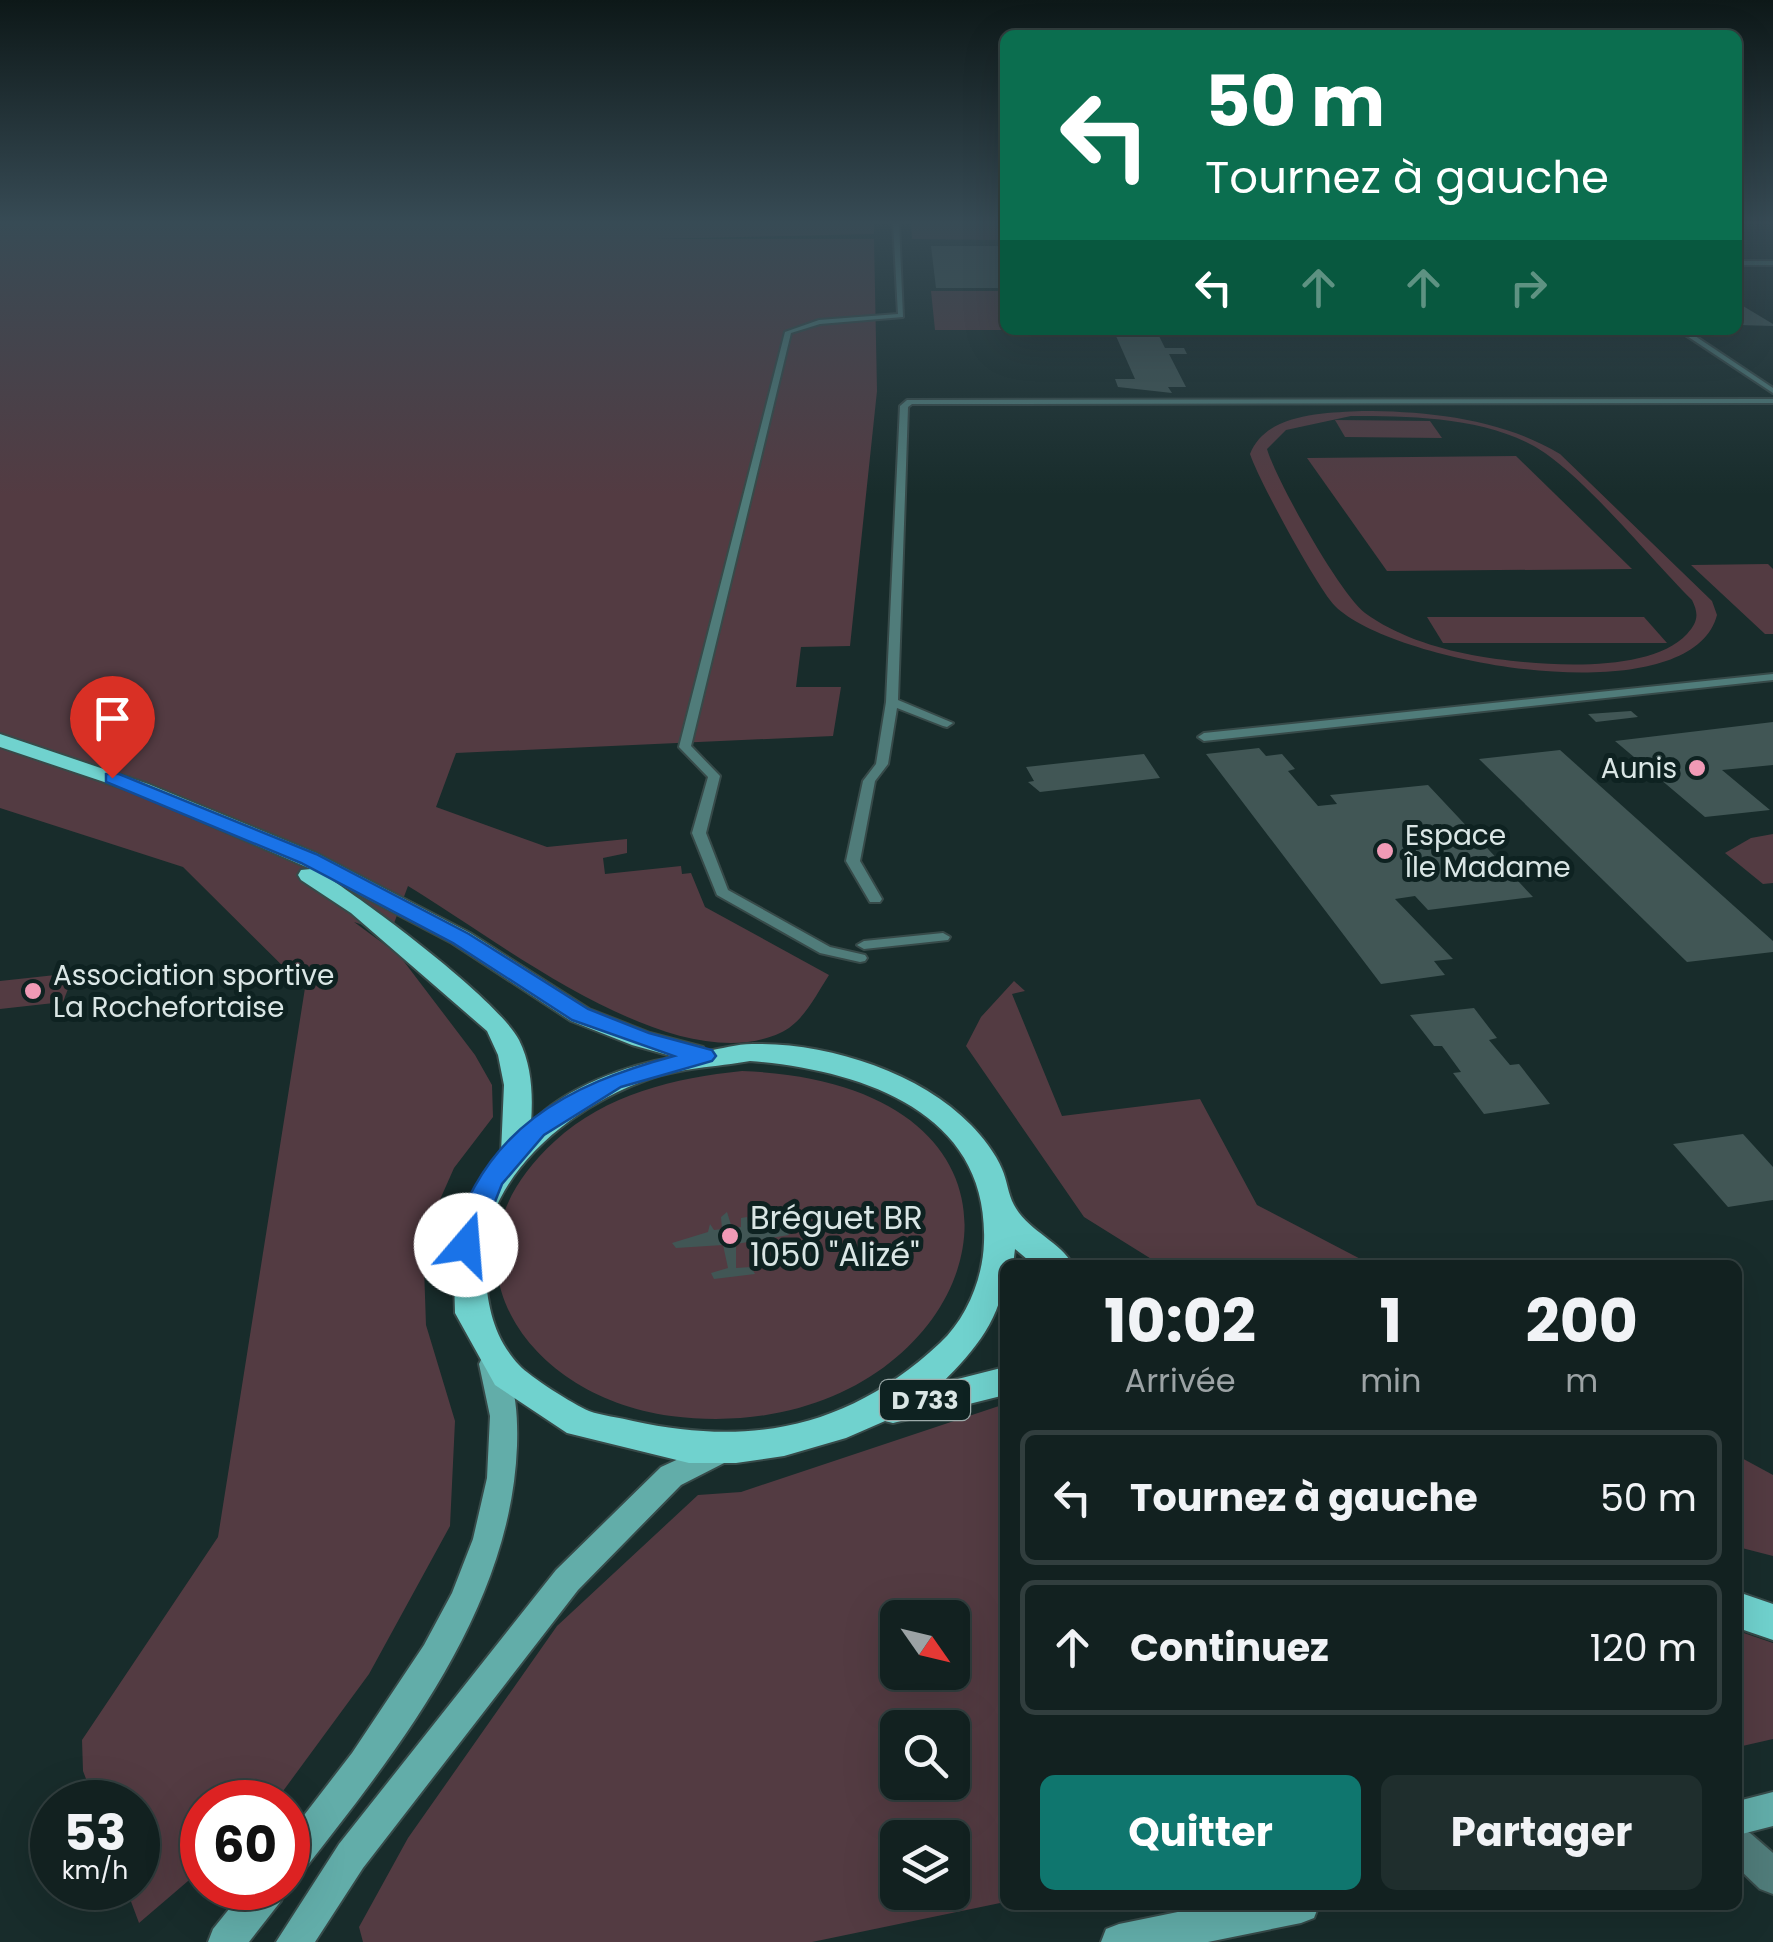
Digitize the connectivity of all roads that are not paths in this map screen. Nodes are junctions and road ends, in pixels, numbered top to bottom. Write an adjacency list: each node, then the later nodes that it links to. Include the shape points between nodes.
1 (901, 314): 12 (lane, via 788,332 685,748 714,776 699,832 722,892 825,950 862,951)
2 (1688, 335): 3 (lane)
3 (1773, 391)
4 (1773, 401): 6 (lane, via 910,402 904,406)
5 (1773, 677): 8 (lane)
6 (892, 702): 7 (lane); 11 (lane, via 882,764 869,781 853,861)
7 (946, 722)
8 (1204, 738)
9 (0, 740): 10 (main road)
10 (228, 826): 13 (main road, via 308,858 461,938 580,1014); 14 (main road, via 359,908 496,1026 518,1079)
11 (874, 899)
12 (943, 937)
13 (704, 1056): 14 (main road, via 598,1088 558,1110); 15 (main road, via 824,1059 901,1086 941,1113 973,1147)
14 (513, 1150): 17 (main road, via 482,1195 466,1245 468,1297)
15 (1000, 1209): 16 (main road); 19 (main road, via 996,1274 962,1340 912,1387)
16 (1049, 1260)
17 (488, 1348): 20 (main road, via 545,1403 598,1429 660,1444); 25 (street, via 504,1415 493,1524 444,1639 374,1754)
18 (1000, 1382): 19 (main road, D 733)
19 (846, 1423): 20 (main road)
20 (727, 1448): 31 (street, via 671,1476 567,1580 351,1856)
21 (1742, 1611): 22 (main road)
22 (1773, 1622)
23 (1773, 1810): 24 (street)
24 (1742, 1817)
25 (310, 1835)
26 (1742, 1848): 27 (street)
27 (1773, 1876)
28 (251, 1910): 30 (street)
29 (1276, 1910): 32 (street)
30 (226, 1942)
31 (294, 1942)
32 (1119, 1942)

